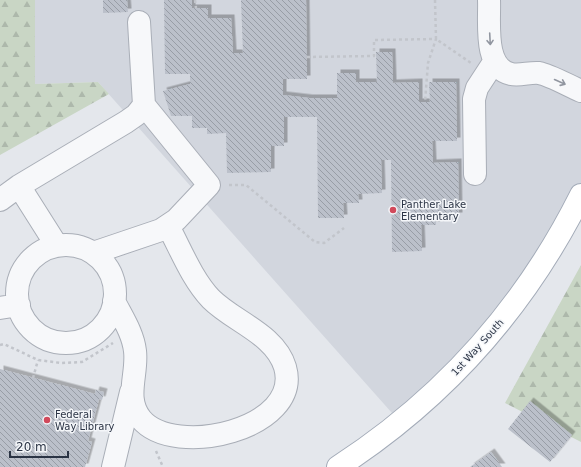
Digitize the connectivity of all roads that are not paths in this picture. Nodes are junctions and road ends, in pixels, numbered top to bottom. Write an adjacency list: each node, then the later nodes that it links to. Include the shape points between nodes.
1 (490, 0): 3 (lane, one-way to 3, via 490,42)
2 (140, 22): 5 (lane)
3 (494, 62): 4 (lane, one-way to 4, via 511,74 539,73); 6 (lane, via 474,99)
4 (581, 91)
5 (144, 105): 7 (lane, via 126,122); 10 (lane, via 209,185)
6 (475, 174)
7 (19, 186): 9 (lane); 11 (lane)
8 (581, 195): 17 (main road, 1st Way South, via 566,226 542,264 484,342 446,381 400,422)
9 (0, 200)
10 (168, 226): 12 (lane, via 151,235); 15 (lane, via 194,274 211,298 270,343 279,354 287,375 286,392 275,408 254,422 216,435 191,437 167,435 148,426 136,411)
11 (56, 246): 12 (lane, via 81,248); 14 (lane, via 44,250 27,264)
12 (93, 253): 13 (lane, via 109,271 114,282)
13 (114, 301): 14 (lane, via 108,319 92,335 72,342 40,335); 15 (lane, via 134,346)
14 (9, 307)
15 (132, 391): 16 (lane)
16 (113, 467)
17 (338, 467)

